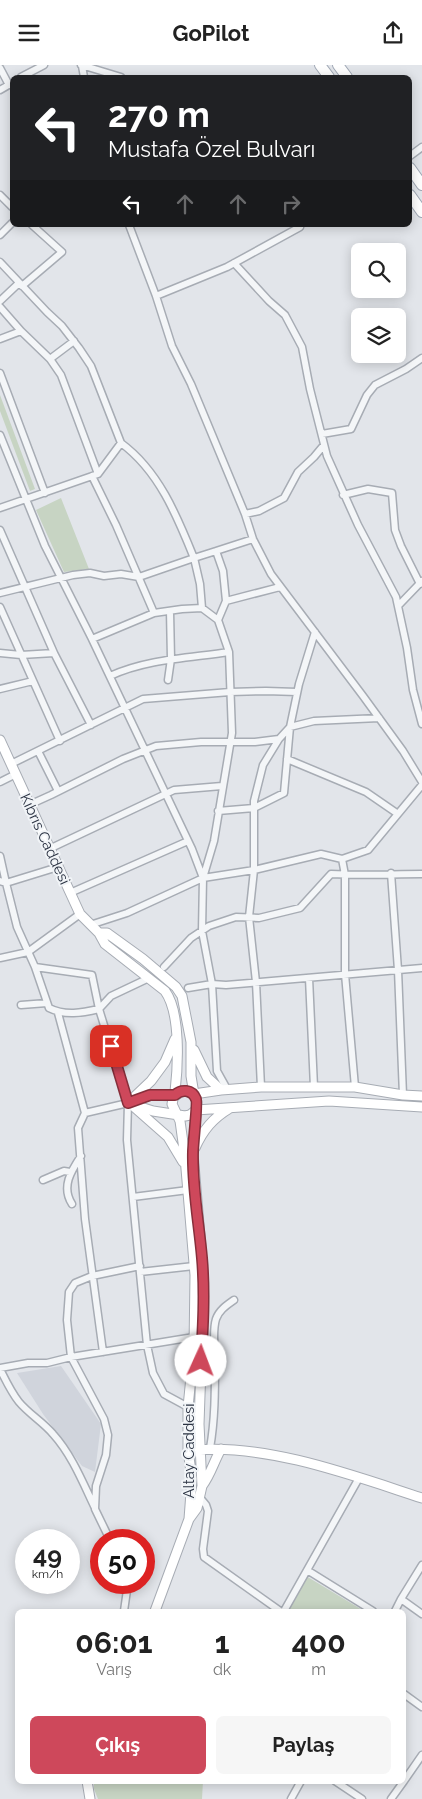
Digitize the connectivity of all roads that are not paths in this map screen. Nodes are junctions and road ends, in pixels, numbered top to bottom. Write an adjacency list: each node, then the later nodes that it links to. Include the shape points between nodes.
1 (44, 65): 4 (street)
2 (82, 66): 5 (street)
3 (0, 68): 6 (street)
4 (25, 75)
5 (113, 75)
6 (10, 83)
7 (412, 171): 8 (main road)
8 (422, 185)
9 (0, 195): 11 (street)
10 (412, 198): 12 (main road)
11 (10, 205)
12 (422, 212)
13 (10, 225): 17 (street)
14 (34, 227): 20 (street, via 62,252)
15 (130, 227): 21 (street)
16 (300, 227): 19 (street)
17 (0, 235)
18 (0, 262): 20 (street)
19 (234, 263): 21 (street); 30 (street, via 285,315 295,331 302,347)
20 (21, 285): 22 (street); 26 (street)
21 (156, 296): 39 (street, via 172,346)
22 (0, 301)
23 (0, 307): 24 (street)
24 (21, 331): 25 (street); 28 (street)
25 (0, 339)
26 (74, 341): 28 (street); 32 (street, via 91,366)
27 (422, 358): 30 (street, via 375,385 351,429)
28 (50, 359): 34 (street, via 61,375)
29 (0, 373): 35 (street)
30 (322, 434): 33 (street)
31 (0, 435): 37 (street)
32 (121, 443): 34 (street); 43 (street, via 137,454 172,505)
33 (324, 445): 36 (street); 39 (street, via 298,472 284,498 259,511)
34 (95, 475): 35 (street); 45 (street)
35 (45, 493): 37 (street)
36 (343, 495): 46 (street, via 368,489 392,493 401,546); 51 (street)
37 (25, 499): 38 (street); 44 (street)
38 (0, 509)
39 (245, 514): 41 (street)
40 (0, 530): 48 (street)
41 (253, 539): 42 (street); 47 (street)
42 (216, 551): 43 (street); 50 (street, via 223,571)
43 (194, 558): 45 (street); 53 (street)
44 (61, 577): 45 (street, via 90,573); 48 (street); 58 (street)
45 (139, 577): 55 (street)
46 (421, 583): 51 (street)
47 (280, 587): 50 (street); 57 (street)
48 (24, 588): 49 (street); 61 (street)
49 (0, 593)
50 (226, 601): 56 (street)
51 (398, 606): 72 (street)
52 (0, 607): 62 (street)
53 (202, 608): 54 (street); 56 (street)
54 (170, 611): 55 (street); 63 (street)
55 (154, 613): 58 (street)
56 (218, 620): 59 (street)
57 (315, 632): 68 (street); 71 (street)
58 (92, 639): 64 (street)
59 (229, 652): 63 (street); 69 (street)
60 (0, 653): 62 (street)
61 (54, 653): 62 (street); 73 (street)
62 (22, 655): 66 (street)
63 (171, 659): 64 (street, via 128,668); 65 (street)
64 (110, 676): 70 (street)
65 (168, 680)
66 (33, 681): 67 (street); 77 (street)
67 (0, 689)
68 (297, 692): 69 (street); 74 (street)
69 (230, 693): 70 (street, via 143,699); 78 (street)
70 (125, 708): 73 (street); 80 (street)
71 (379, 718): 74 (street, via 314,721); 85 (street)
72 (422, 724)
73 (91, 725): 77 (street)
74 (290, 727): 75 (street); 81 (street)
75 (278, 739): 78 (street); 90 (street, via 263,765)
76 (0, 740): 82 (main road, Kıbrıs Caddesi)
77 (60, 741): 79 (street)
78 (230, 743): 80 (street, via 156,746); 86 (street)
79 (38, 751): 82 (street); 87 (street)
80 (145, 751): 87 (street); 88 (street)
81 (287, 759): 90 (street, via 284,793); 92 (street, via 366,792)
82 (11, 764): 83 (main road, Kıbrıs Caddesi)
83 (16, 775): 84 (street); 89 (main road, Kıbrıs Caddesi)
84 (0, 782)
85 (422, 784): 92 (street)
86 (222, 786): 88 (street, via 174,790); 91 (street)
87 (58, 791): 89 (street)
88 (166, 794): 93 (street); 94 (street)
89 (29, 805): 94 (main road, Kıbrıs Caddesi)
90 (254, 808): 91 (street); 98 (street)
91 (218, 811): 102 (street, via 214,841)
92 (398, 814): 96 (street, via 368,850)
93 (188, 841): 102 (street); 104 (street)
94 (49, 849): 97 (main road, Kıbrıs Caddesi)
95 (0, 856): 103 (street)
96 (342, 859): 98 (street, via 321,854); 101 (street)
97 (58, 867): 103 (street); 104 (main road, Kıbrıs Caddesi)
98 (254, 870): 102 (street); 106 (street)
99 (391, 873): 100 (street); 101 (street); 115 (street)
100 (422, 874)
101 (344, 875): 106 (street, via 332,874 300,908 259,918); 116 (street)
102 (203, 877): 107 (street, via 127,913); 108 (street)
103 (3, 882): 110 (street)
104 (70, 893): 105 (main road, Kıbrıs Caddesi)
105 (80, 914): 107 (main road, Kıbrıs Caddesi); 110 (street)
106 (249, 917): 108 (street, via 236,917); 119 (street)
107 (90, 925): 109 (main road, Kıbrıs Caddesi)
108 (202, 931): 113 (street); 120 (street)
109 (99, 933): 117 (main road, Kıbrıs Caddesi, via 105,944); 127 (main road, Kıbrıs Caddesi, via 107,933 176,987 182,996)
110 (28, 953): 111 (street); 112 (street)
111 (0, 959)
112 (35, 967): 122 (street); 124 (street, via 92,975)
113 (164, 967)
114 (422, 968): 115 (street)
115 (398, 970): 116 (street); 134 (street)
116 (346, 974): 118 (street); 130 (street)
117 (149, 978): 124 (street, via 111,996); 126 (main road, Kıbrıs Caddesi, via 171,999)
118 (309, 978): 119 (street); 129 (street)
119 (256, 982): 120 (street); 128 (street)
120 (212, 985): 121 (street); 131 (street, via 217,1071)
121 (188, 988)
122 (46, 1003): 123 (street); 125 (street)
123 (21, 1005)
124 (99, 1009): 125 (street); 136 (street)
125 (58, 1013): 140 (street)
126 (176, 1038): 133 (main road, Kıbrıs Caddesi); 136 (main road, via 165,1062 151,1081)
127 (191, 1042): 131 (main road, via 207,1077); 132 (main road, Kıbrıs Caddesi)
128 (261, 1087): 129 (main road); 131 (main road)
129 (314, 1087): 130 (main road)
130 (355, 1087): 134 (main road)
131 (224, 1089): 132 (main road)
132 (194, 1094): 133 (main road, via 186,1091); 139 (main road)
133 (175, 1095): 136 (main road, via 150,1095); 141 (main road, via 172,1103)
134 (403, 1095): 135 (main road)
135 (422, 1096)
136 (128, 1103): 140 (street); 141 (main road); 144 (main road, via 168,1137); 148 (street, via 127,1139)
137 (232, 1107): 138 (main road, via 329,1101); 139 (main road); 142 (main road, via 210,1124)
138 (422, 1107)
139 (196, 1110): 141 (main road, via 190,1115); 142 (main road, Altay Caddesi)
140 (85, 1113): 143 (street, via 78,1128)
141 (178, 1114): 144 (main road, Altay Caddesi)
142 (193, 1153): 160 (main road, Altay Caddesi, via 202,1260)
143 (81, 1156): 145 (street); 152 (street)
144 (186, 1166): 147 (main road, Altay Caddesi)
145 (70, 1172): 146 (street, via 64,1171); 149 (street, via 67,1182 68,1198)
146 (43, 1180)
147 (188, 1190): 148 (street); 150 (main road, Altay Caddesi)
148 (133, 1197): 151 (street)
149 (72, 1204)
150 (194, 1266): 151 (street); 154 (main road, Altay Caddesi)
151 (140, 1269): 152 (street); 155 (street)
152 (92, 1276): 156 (street); 157 (street, via 75,1283 69,1292 67,1320)
153 (234, 1300): 161 (street, via 216,1317 214,1327 214,1411)
154 (194, 1337): 155 (street); 159 (main road, Altay Caddesi)
155 (147, 1345): 156 (street); 159 (street, via 153,1373 164,1394)
156 (103, 1352): 157 (street)
157 (71, 1357): 158 (street); 168 (street, via 104,1419 108,1435 106,1455 96,1486)
158 (0, 1369): 168 (street, via 20,1403 53,1433 82,1480)
159 (188, 1407): 163 (main road, Altay Caddesi)
160 (200, 1449): 161 (main road); 163 (main road); 165 (main road, Altay Caddesi)
161 (210, 1449): 162 (main road)
162 (221, 1449): 164 (main road, via 287,1458); 165 (main road)
163 (188, 1450): 169 (main road, Altay Caddesi, via 192,1479)
164 (359, 1478): 166 (main road); 172 (street)
165 (202, 1486): 167 (main road, Altay Caddesi)
166 (422, 1498)
167 (201, 1499): 169 (main road, Altay Caddesi); 177 (street, via 208,1511 204,1557)
168 (95, 1509): 170 (street)
169 (189, 1519): 176 (main road, Altay Caddesi)
170 (105, 1529)
171 (422, 1565): 174 (street)
172 (307, 1570): 178 (street); 179 (street)
173 (127, 1594): 175 (street)
174 (401, 1599): 180 (street); 181 (street)
175 (124, 1609)
176 (156, 1609)
177 (277, 1609)
178 (281, 1609)
179 (370, 1609)
180 (396, 1609)
181 (422, 1614)
182 (406, 1695): 183 (street)
183 (422, 1707)
184 (422, 1755): 185 (street)
185 (406, 1778)
186 (88, 1784): 190 (main road)
187 (299, 1784): 191 (street)
188 (340, 1784): 192 (street)
189 (402, 1784): 193 (street)
190 (90, 1799)
191 (291, 1799)
192 (362, 1799)
193 (391, 1799)

